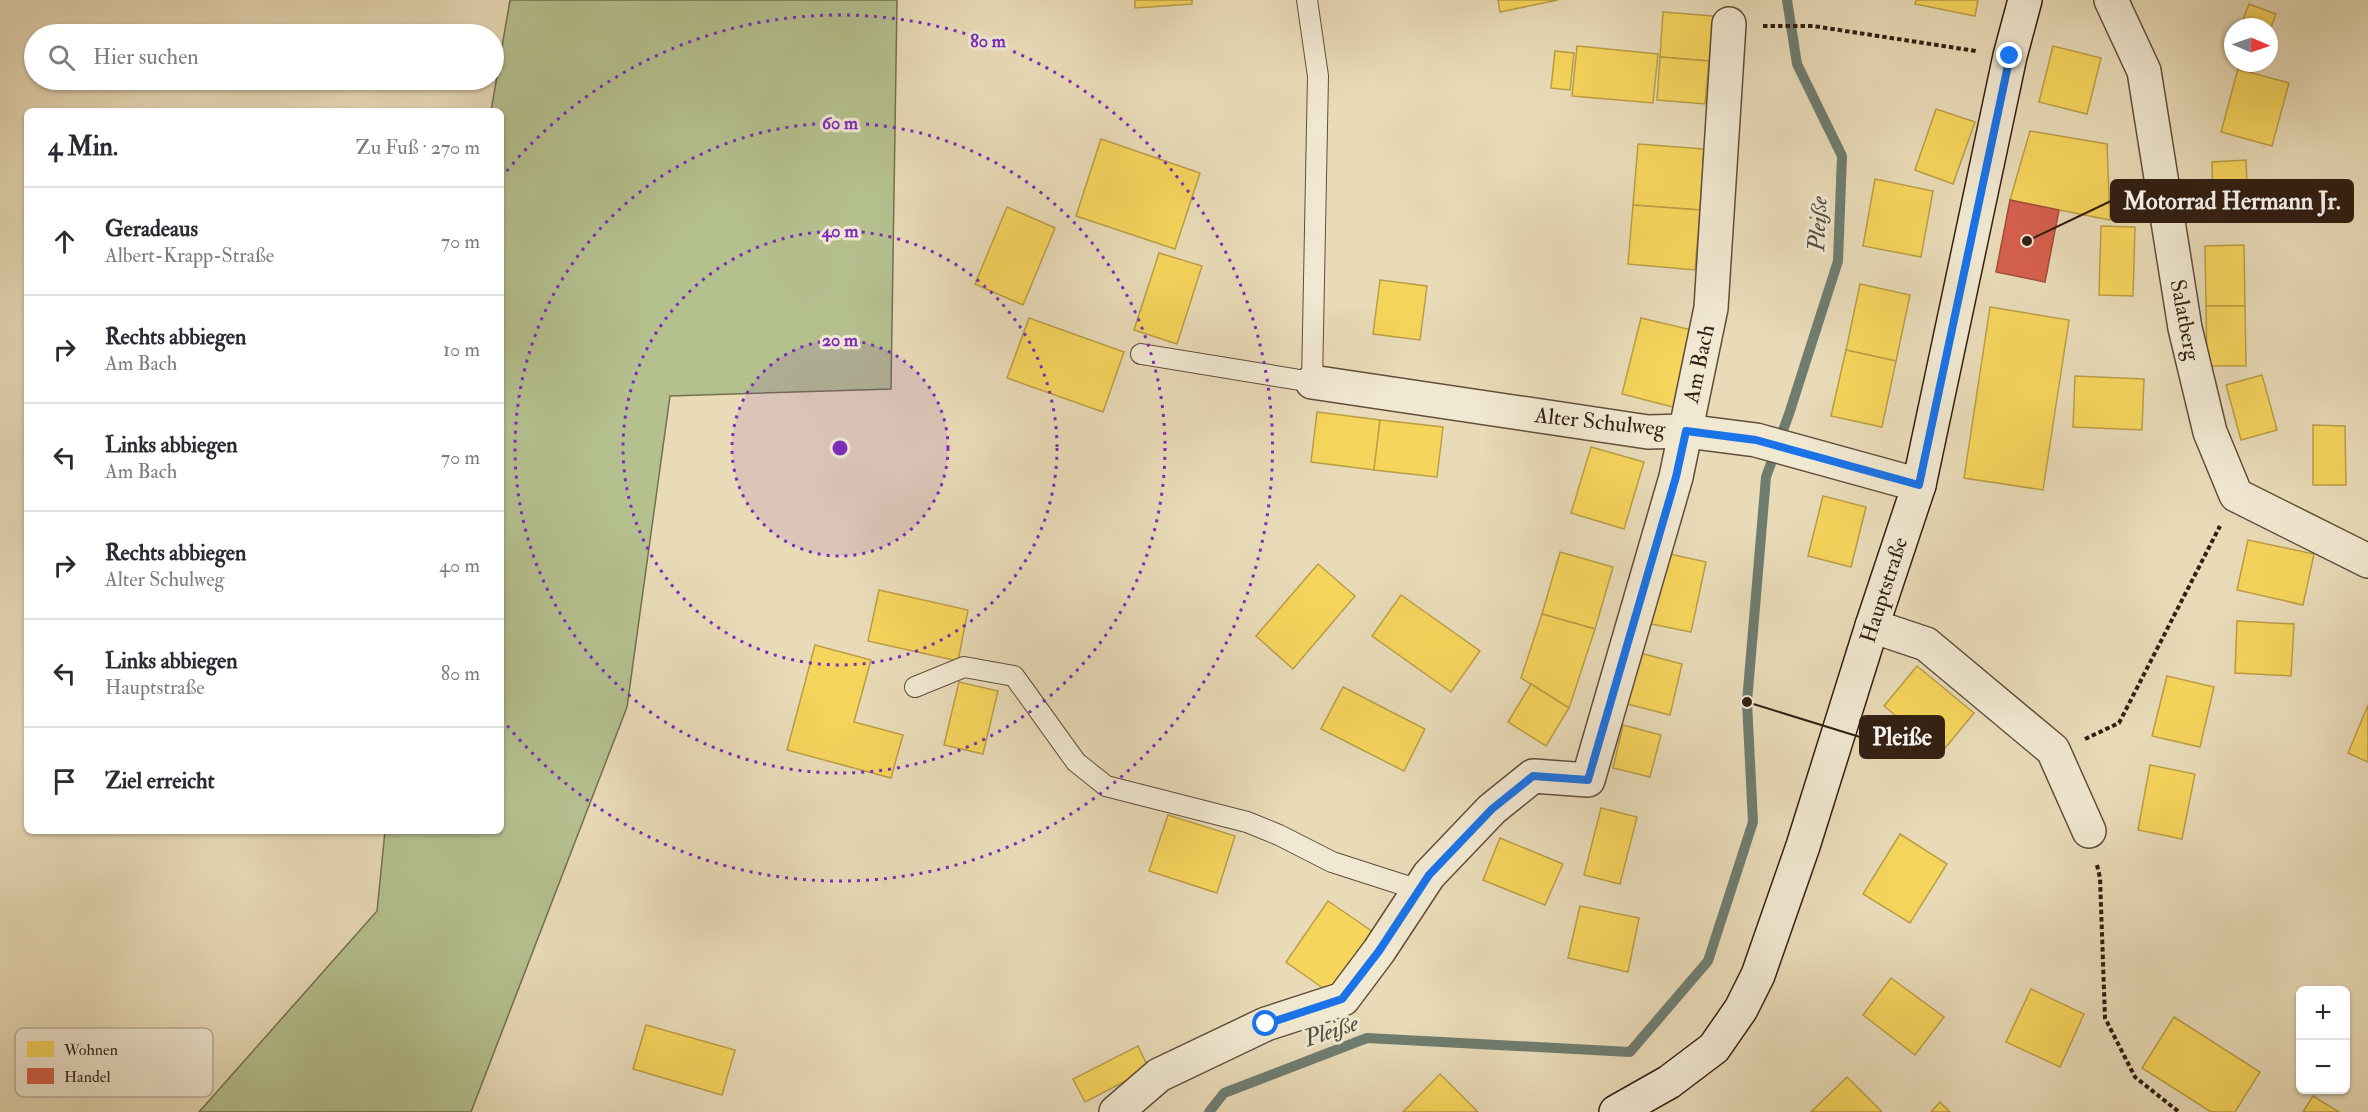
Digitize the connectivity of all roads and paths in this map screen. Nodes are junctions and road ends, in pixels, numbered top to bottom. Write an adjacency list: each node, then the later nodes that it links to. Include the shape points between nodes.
1 (1307, 0): 8 (lane, via 1318,76)
2 (2025, 0): 6 (street, Hauptstraße)
3 (2111, 0): 11 (street, Salatberg, via 2144,71 2185,328 2210,432)
4 (1729, 24): 9 (street, Am Bach, via 1711,308)
5 (1764, 26): 6 (path, via 1813,26)
6 (2010, 56): 10 (street, Hauptstraße)
7 (1141, 354): 8 (lane)
8 (1312, 382): 9 (street, Alter Schulweg, via 1648,432)
9 (1686, 431): 10 (street, Alter Schulweg, via 1756,440); 17 (street, Am Bach, via 1588,780 1533,776 1492,809)
10 (1919, 485): 13 (street, Hauptstraße)
11 (2236, 495): 12 (street); 15 (path, via 2119,723)
12 (2368, 561)
13 (1872, 626): 15 (street, via 1926,644); 19 (street, Hauptstraße, via 1803,846 1762,965 1741,1009 1714,1048 1670,1082)
14 (915, 687): 17 (lane, via 964,667 1014,676 1077,762 1106,786 1247,822 1332,862)
15 (2053, 750): 16 (street)
16 (2090, 831): 20 (path, via 2100,878 2105,1018 2135,1077)
17 (1419, 890): 18 (street, via 1342,999 1266,1024 1159,1075)
18 (1116, 1112)
19 (1616, 1112)
20 (2179, 1112)

